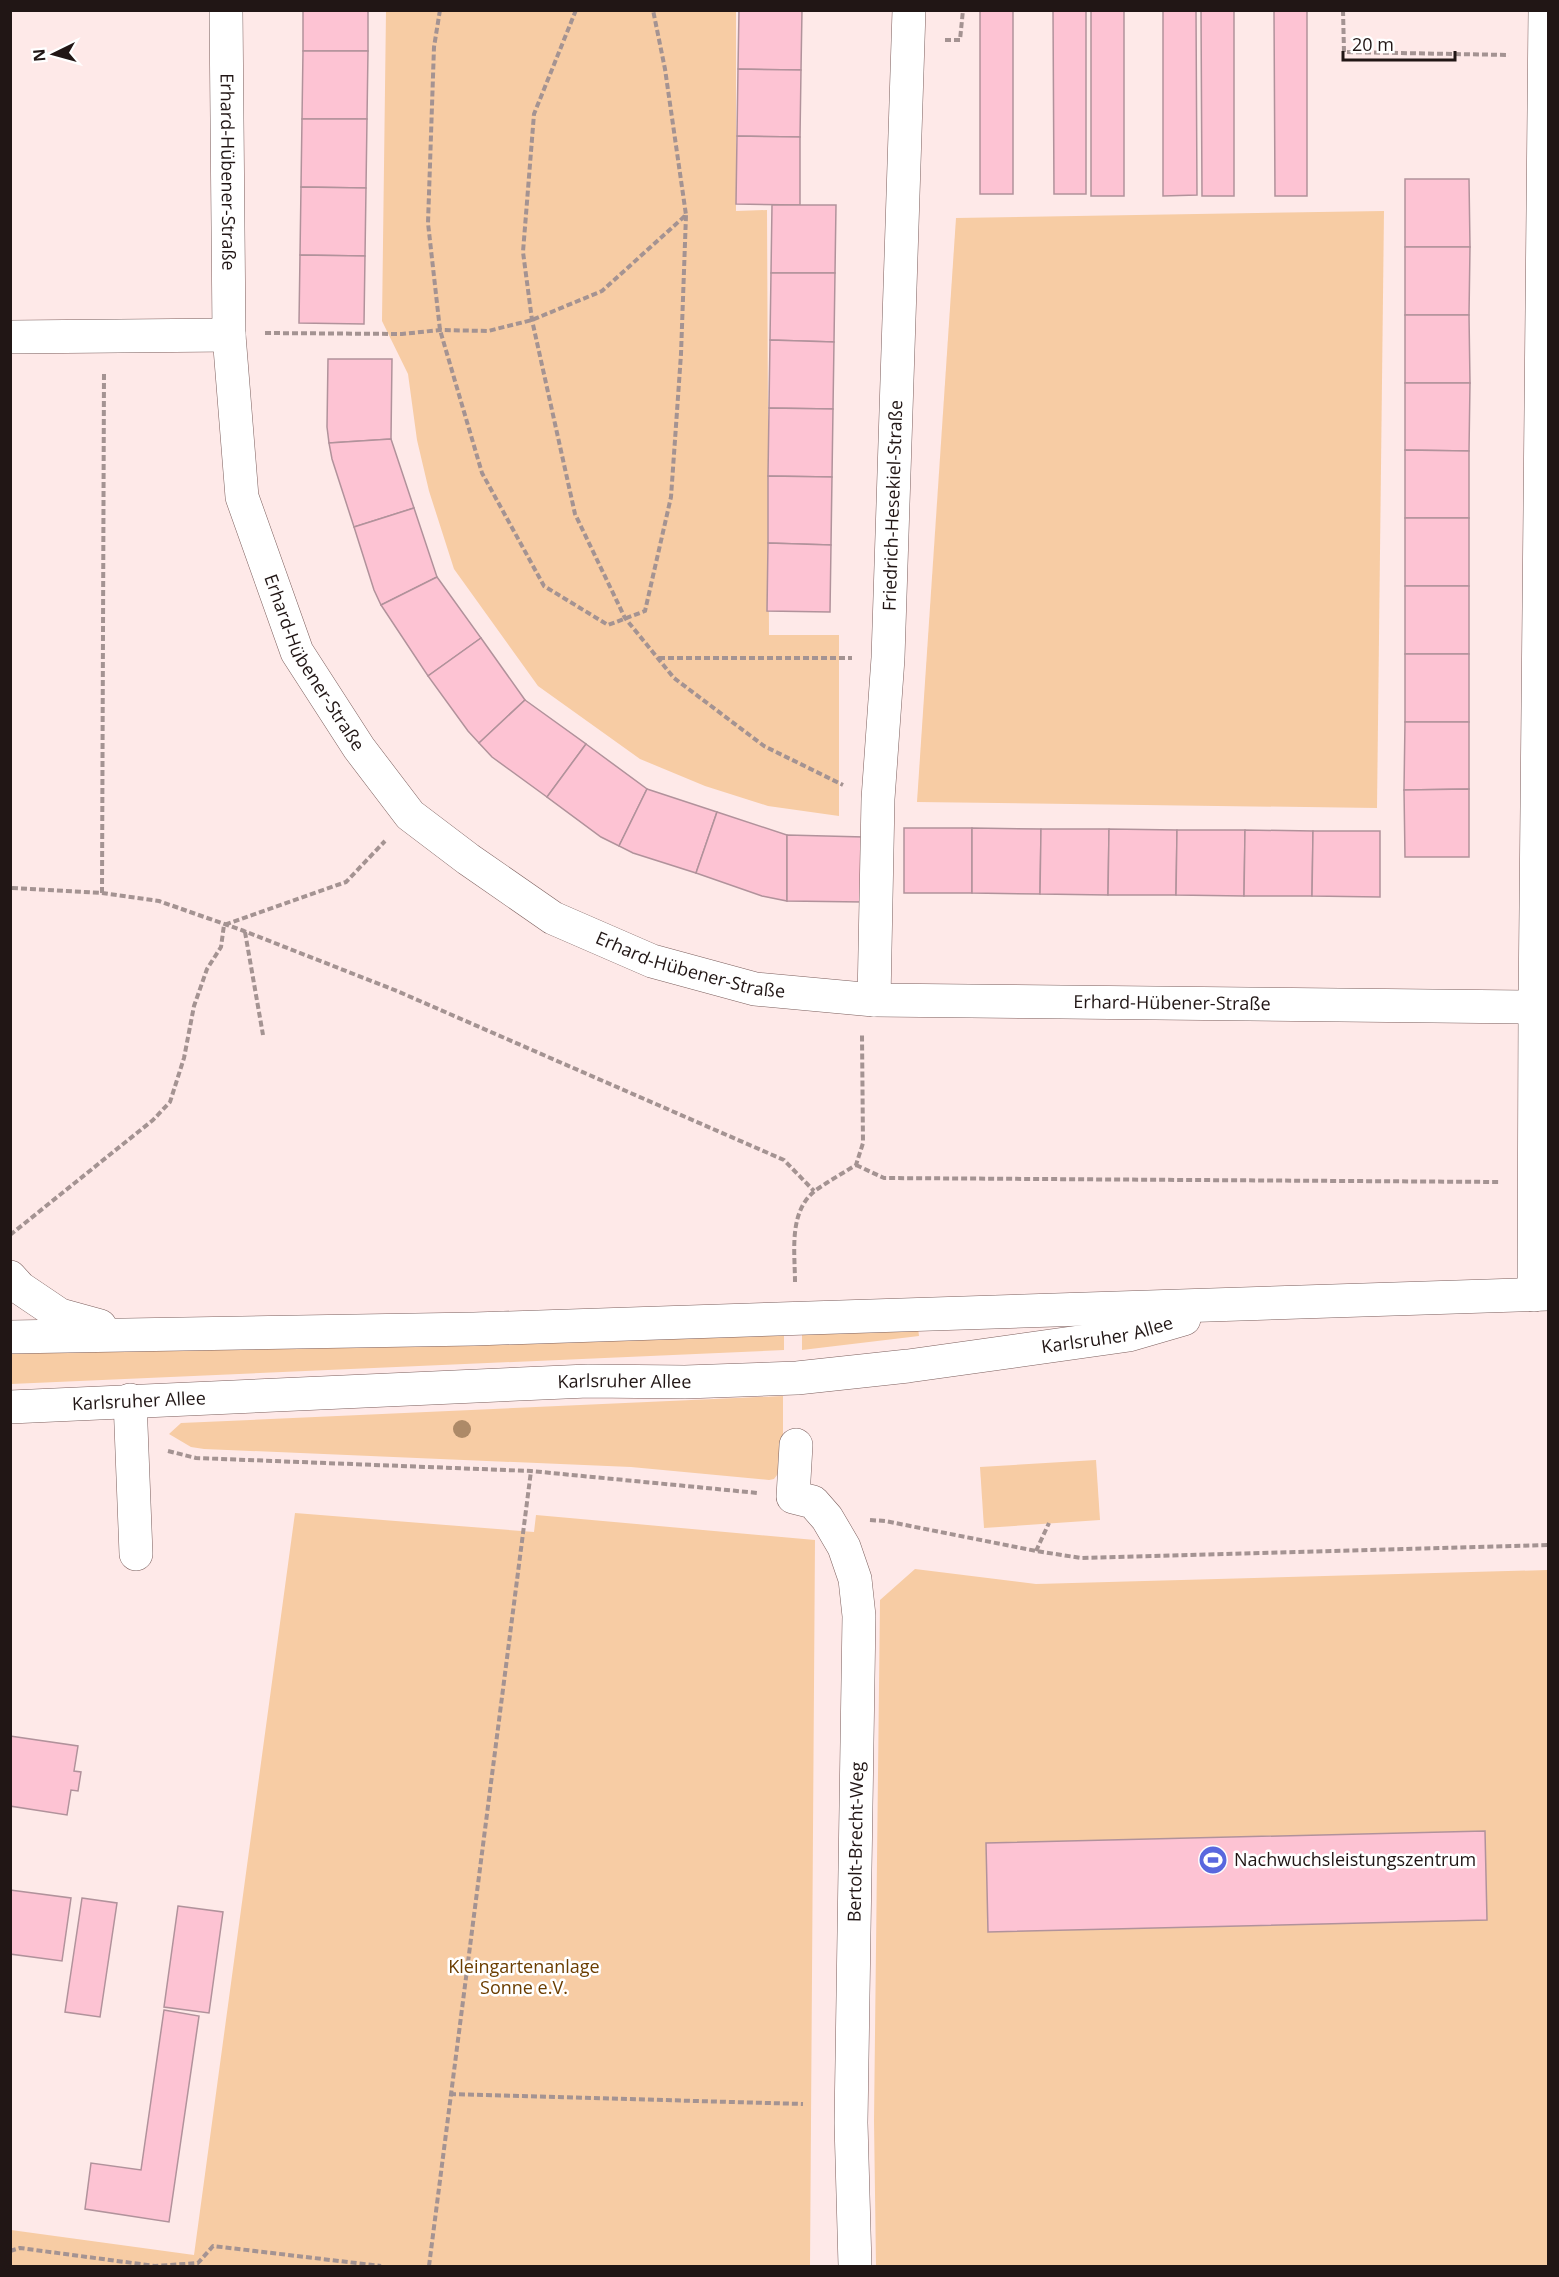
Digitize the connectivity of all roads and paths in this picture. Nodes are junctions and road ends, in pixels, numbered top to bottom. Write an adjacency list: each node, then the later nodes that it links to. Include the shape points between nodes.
1 (226, 10): 13 (street, Erhard-Hübener-Straße)
2 (440, 10): 11 (path, via 434,47 428,223)
3 (576, 10): 10 (path, via 534,114 523,252)
4 (653, 10): 9 (path)
5 (909, 10): 17 (street, Friedrich-Hesekiel-Straße)
6 (1343, 10): 8 (path, via 1344,52)
7 (1545, 10): 8 (street)
8 (1544, 56): 26 (street)
9 (686, 215): 10 (path, via 602,291); 15 (path, via 671,496 645,611)
10 (532, 320): 11 (path, via 488,331); 15 (path, via 575,514)
11 (440, 330): 13 (path, via 402,334); 15 (path, via 482,473 544,586 608,625)
12 (104, 335): 13 (street); 14 (street); 21 (path)
13 (229, 335): 19 (street, Erhard-Hübener-Straße, via 242,497 297,652 359,748)
14 (10, 337)
15 (625, 618): 16 (path)
16 (658, 658): 17 (path); 18 (path, via 674,678 764,746)
17 (888, 658): 18 (street, Friedrich-Hesekiel-Straße)
18 (878, 799): 25 (street, Friedrich-Hesekiel-Straße)
19 (410, 814): 22 (path, via 346,882); 24 (street, Erhard-Hübener-Straße, via 553,918 651,961 755,989)
20 (12, 888): 21 (path)
21 (102, 893): 22 (path, via 159,901)
22 (224, 925): 23 (path); 31 (path, via 221,947 207,969 194,1006 170,1102)
23 (244, 931): 27 (path); 30 (path, via 397,991 784,1160)
24 (842, 998): 25 (street, Erhard-Hübener-Straße); 28 (path, via 862,1035 863,1143)
25 (874, 999): 26 (street, Erhard-Hübener-Straße)
26 (1535, 1007): 29 (street)
27 (263, 1035)
28 (856, 1165): 29 (path, via 884,1178); 30 (path)
29 (1534, 1182): 34 (street)
30 (814, 1191): 32 (path, via 801,1206)
31 (10, 1235)
32 (795, 1241)
33 (10, 1277): 36 (street, via 60,1315)
34 (1541, 1295): 35 (street, Karlsruher Allee)
35 (1232, 1306): 36 (street, Karlsruher Allee, via 474,1329); 38 (street, Karlsruher Allee, via 1129,1335 797,1378 588,1381)
36 (131, 1335): 37 (street, Karlsruher Allee)
37 (10, 1337)
38 (130, 1400): 39 (street, Karlsruher Allee); 48 (street)
39 (10, 1407)
40 (796, 1445): 43 (street)
41 (158, 1449): 42 (path, via 196,1458)
42 (531, 1471): 43 (path); 49 (path)
43 (793, 1497): 44 (street, Bertolt-Brecht-Weg, via 813,1503)
44 (827, 1518): 47 (path, via 885,1521); 54 (street, Bertolt-Brecht-Weg, via 844,1547 855,1579 859,1616 851,2123)
45 (1049, 1523): 47 (path)
46 (1548, 1545): 47 (path, via 1081,1558)
47 (1036, 1551)
48 (136, 1554)
49 (450, 2094): 50 (path); 53 (path)
50 (803, 2104)
51 (10, 2251): 52 (path, via 20,2248 155,2266 198,2263 213,2246)
52 (381, 2266)
53 (429, 2266)
54 (855, 2266)

